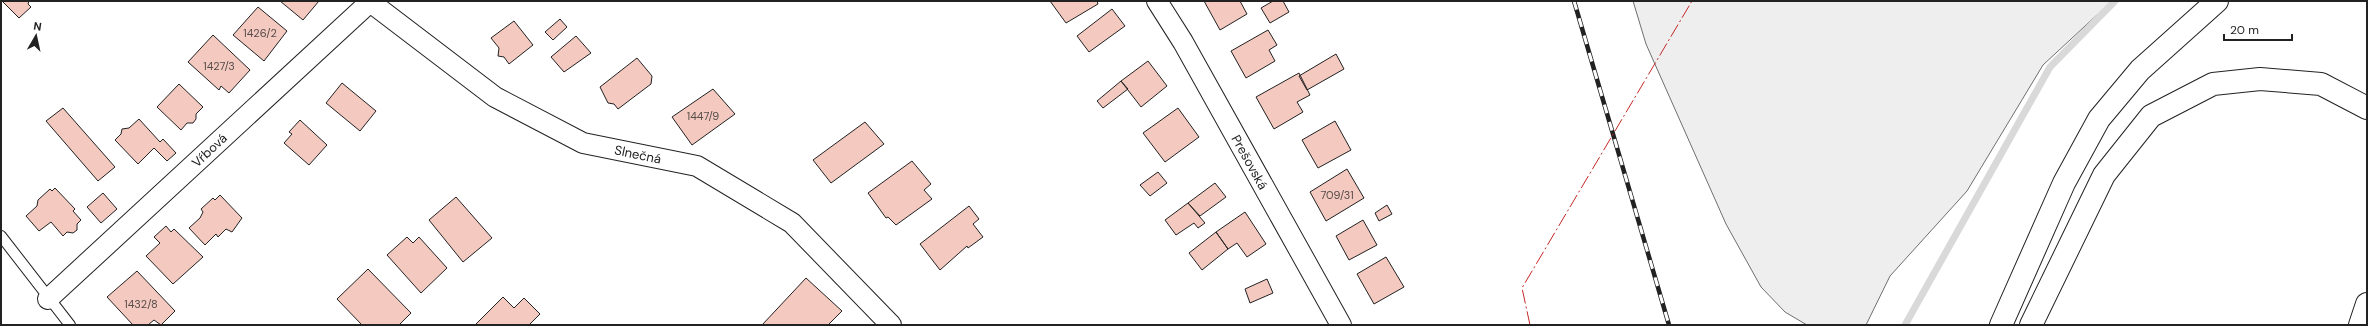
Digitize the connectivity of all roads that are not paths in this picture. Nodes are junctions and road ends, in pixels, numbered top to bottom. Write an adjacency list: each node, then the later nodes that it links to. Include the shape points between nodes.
1 (370, 1): 6 (street, Vŕbová); 8 (street, Slnečná, via 495,97 583,143 698,166 792,223)
2 (1157, 1): 10 (street, Prešovská, via 1184,42)
3 (2217, 1): 11 (highway, via 2140,70 2099,118 2064,183)
4 (2367, 108): 12 (highway, via 2321,84 2260,79 2214,84 2151,116 2104,175)
5 (1, 236): 6 (lane)
6 (48, 299): 9 (lane)
7 (2367, 304): 13 (highway)
8 (880, 321)
9 (70, 325)
10 (1341, 325)
11 (2001, 325)
12 (2032, 325)
13 (2360, 325)

